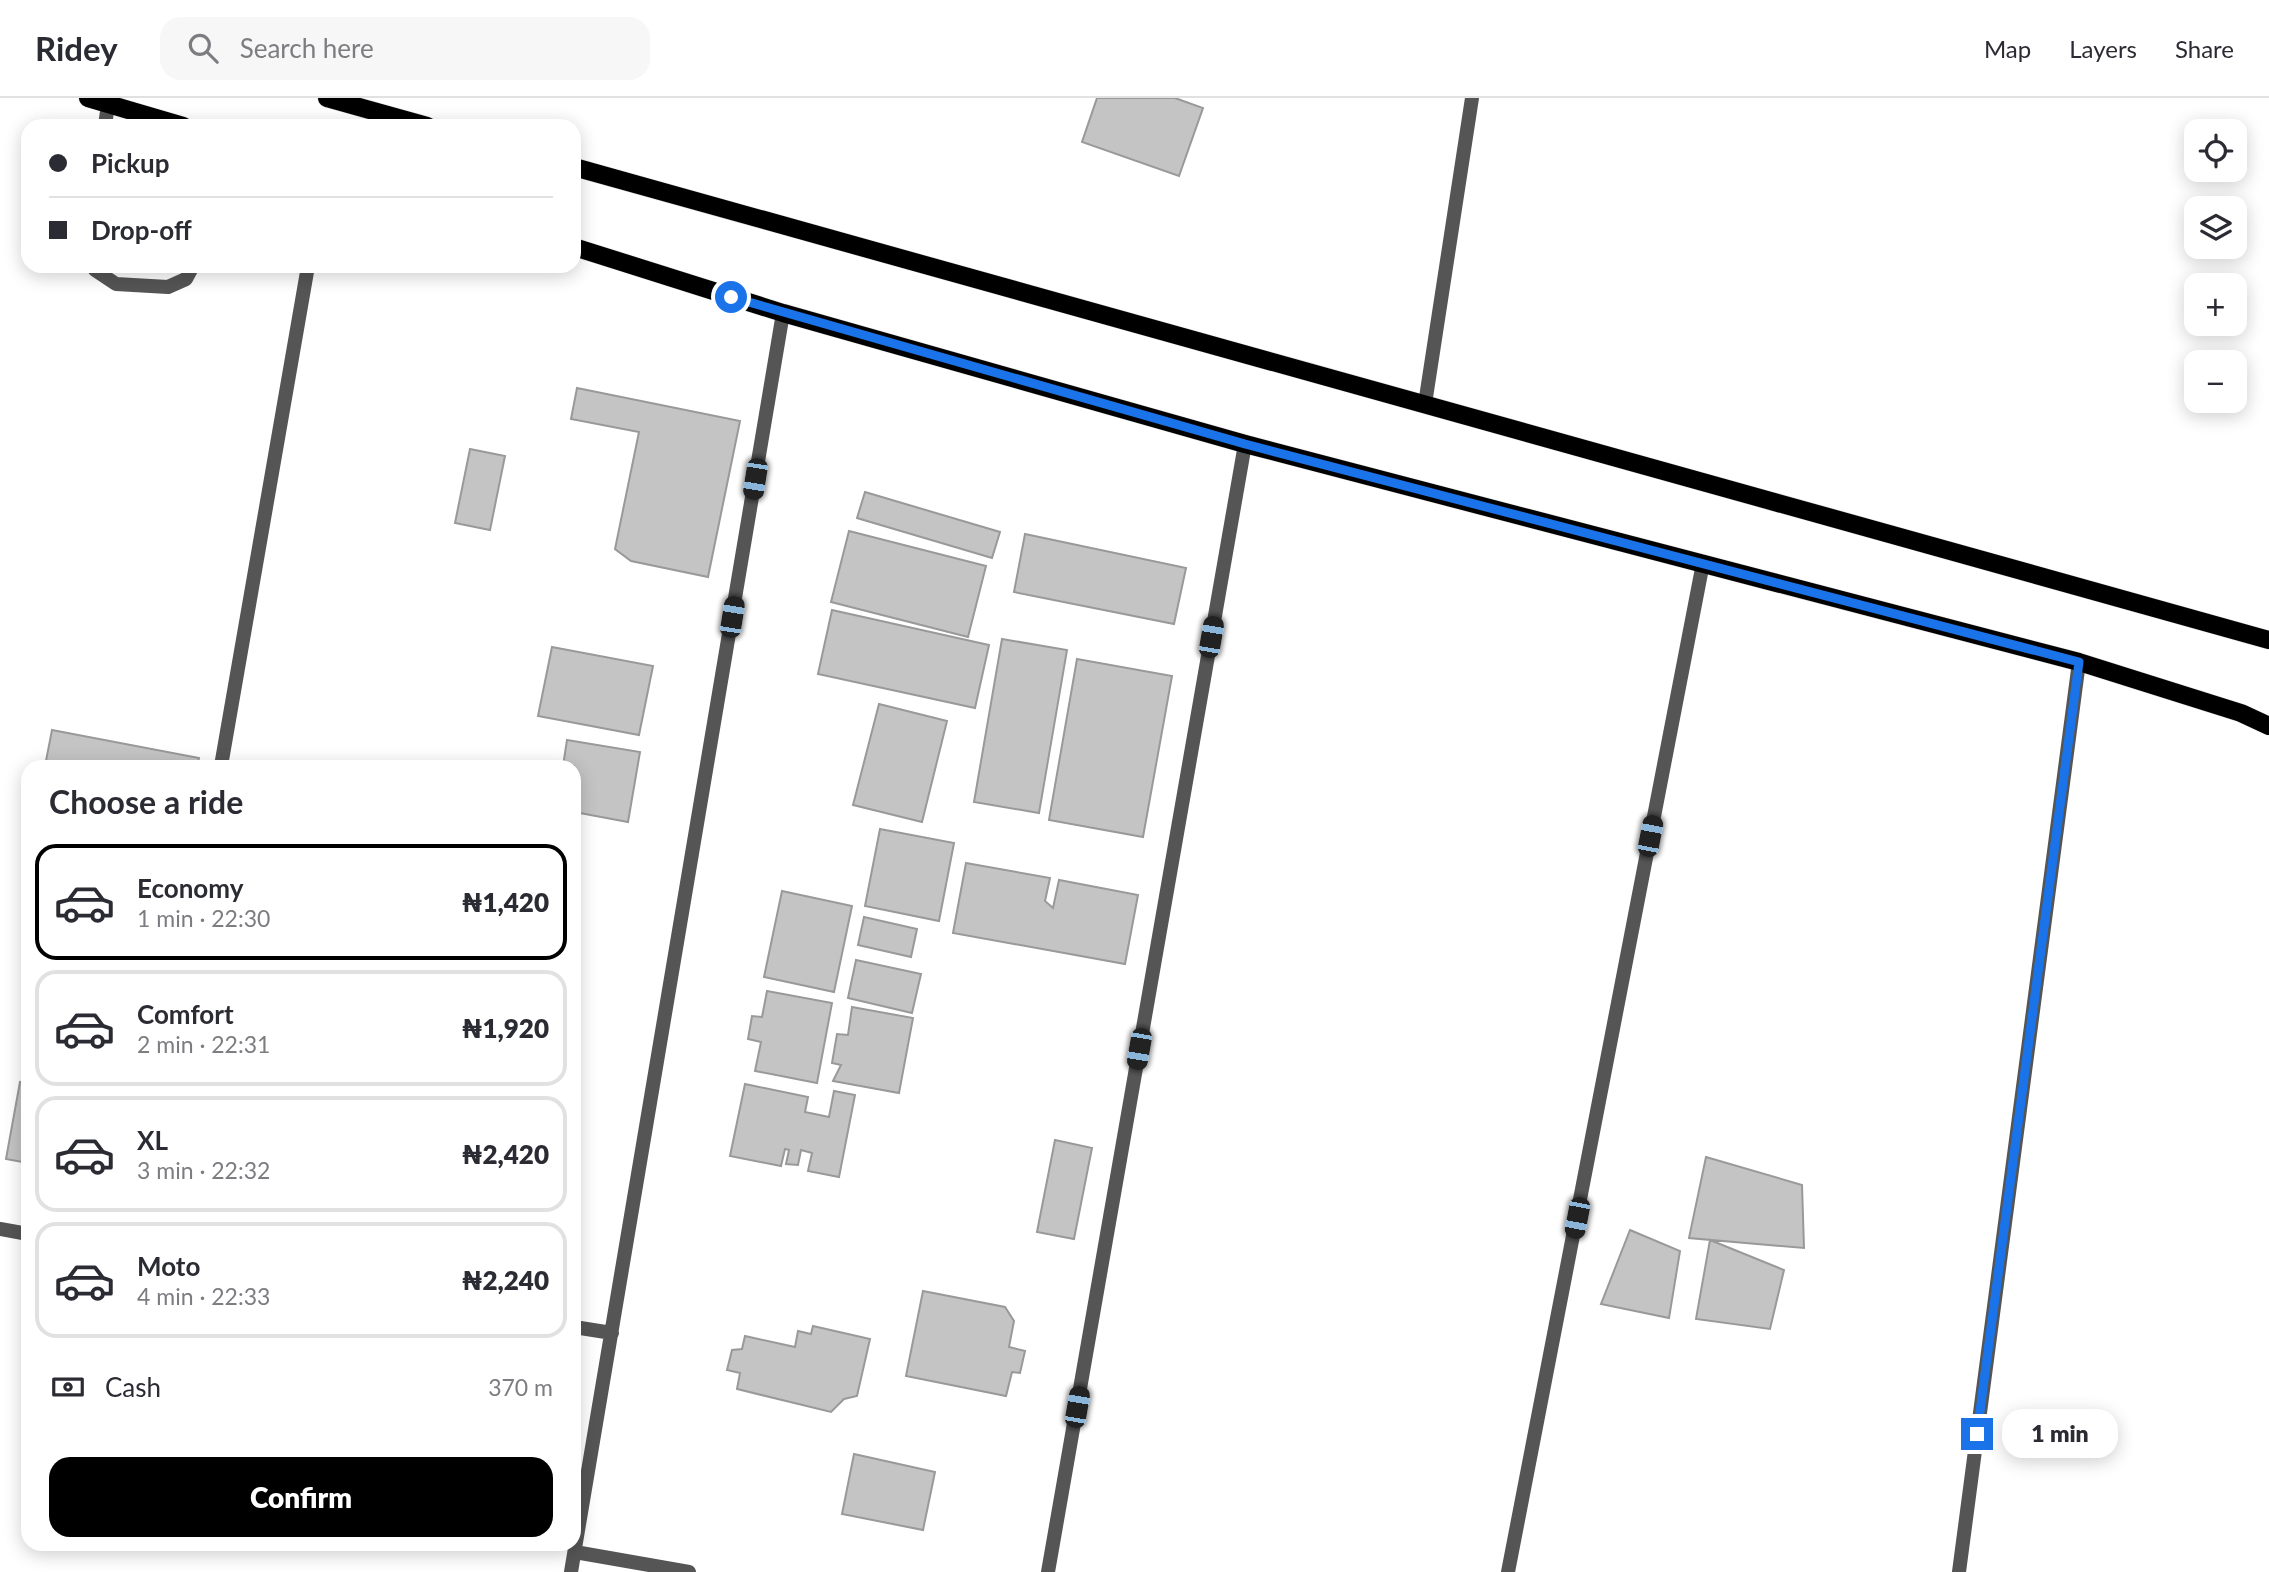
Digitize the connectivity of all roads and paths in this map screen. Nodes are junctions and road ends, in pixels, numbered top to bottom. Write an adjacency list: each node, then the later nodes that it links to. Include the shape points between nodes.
1 (88, 98): 4 (main road)
2 (327, 98): 7 (main road)
3 (1472, 98): 14 (street)
4 (108, 104): 5 (street); 6 (main road)
5 (106, 119)
6 (159, 119)
7 (402, 119)
8 (581, 169): 14 (main road)
9 (581, 249): 13 (main road)
10 (100, 273): 11 (street, via 116,284 169,288)
11 (189, 273)
12 (308, 273): 20 (street)
13 (783, 313): 15 (main road); 24 (street)
14 (1425, 404): 17 (main road)
15 (1245, 444): 16 (main road); 29 (street)
16 (1703, 564): 18 (main road); 30 (street)
17 (2269, 640)
18 (2079, 662): 19 (main road); 31 (street)
19 (2269, 726)
20 (222, 760)
21 (0, 1229): 22 (street)
22 (21, 1233)
23 (581, 1328): 24 (street)
24 (612, 1333): 25 (street)
25 (581, 1516)
26 (575, 1552): 27 (street); 28 (street)
27 (571, 1572)
28 (689, 1572)
29 (1048, 1572)
30 (1508, 1572)
31 (1959, 1572)

